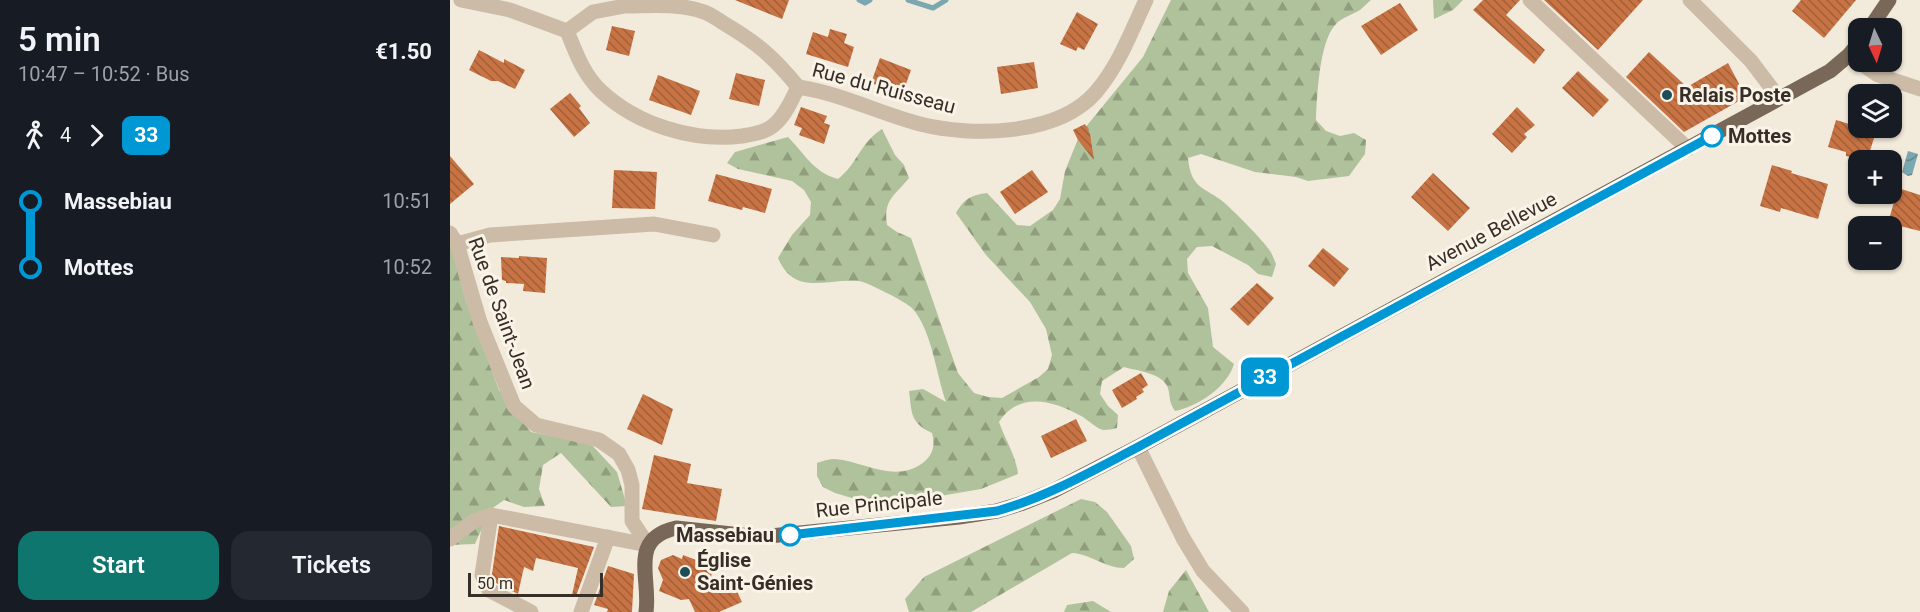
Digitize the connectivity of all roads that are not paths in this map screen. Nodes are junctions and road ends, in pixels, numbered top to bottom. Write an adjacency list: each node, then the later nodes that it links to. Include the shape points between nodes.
1 (461, 0): 8 (street, via 510,10)
2 (1146, 0): 11 (street, Rue du Ruisseau, via 1120,59 1095,93 1047,122 1008,131 959,130 920,124 823,91)
3 (1530, 0): 14 (street)
4 (1690, 0): 13 (street, via 1751,61)
5 (1889, 0): 7 (main road)
6 (707, 6): 8 (street, Rue du Ruisseau, via 626,6 593,12); 11 (street, Rue du Ruisseau, via 778,62)
7 (1877, 18)
8 (567, 31): 11 (street, Rue du Ruisseau, via 582,69 601,91 650,122 686,134 722,138 757,134 776,124)
9 (1848, 55): 13 (main road, Avenue Bellevue, via 1830,71)
10 (1875, 72): 12 (street)
11 (798, 87)
12 (1920, 89)
13 (1779, 98): 14 (main road, Avenue Bellevue)
14 (1688, 149): 17 (main road, Avenue Bellevue)
15 (713, 235): 16 (street, via 654,224)
16 (454, 238): 21 (street, Rue de Saint-Jean, via 480,322 514,406 536,425 599,440 619,454 632,485 632,521)
17 (1138, 447): 21 (main road, Rue Principale, via 1053,491 997,511 760,537 676,528 654,537); 25 (street, via 1203,570)
18 (491, 515): 19 (street); 20 (street, via 474,521); 22 (street, via 482,575 489,590)
19 (608, 537): 21 (street); 23 (street)
20 (450, 539)
21 (648, 545): 24 (main road)
22 (531, 612)
23 (581, 612)
24 (646, 612)
25 (1242, 612)

